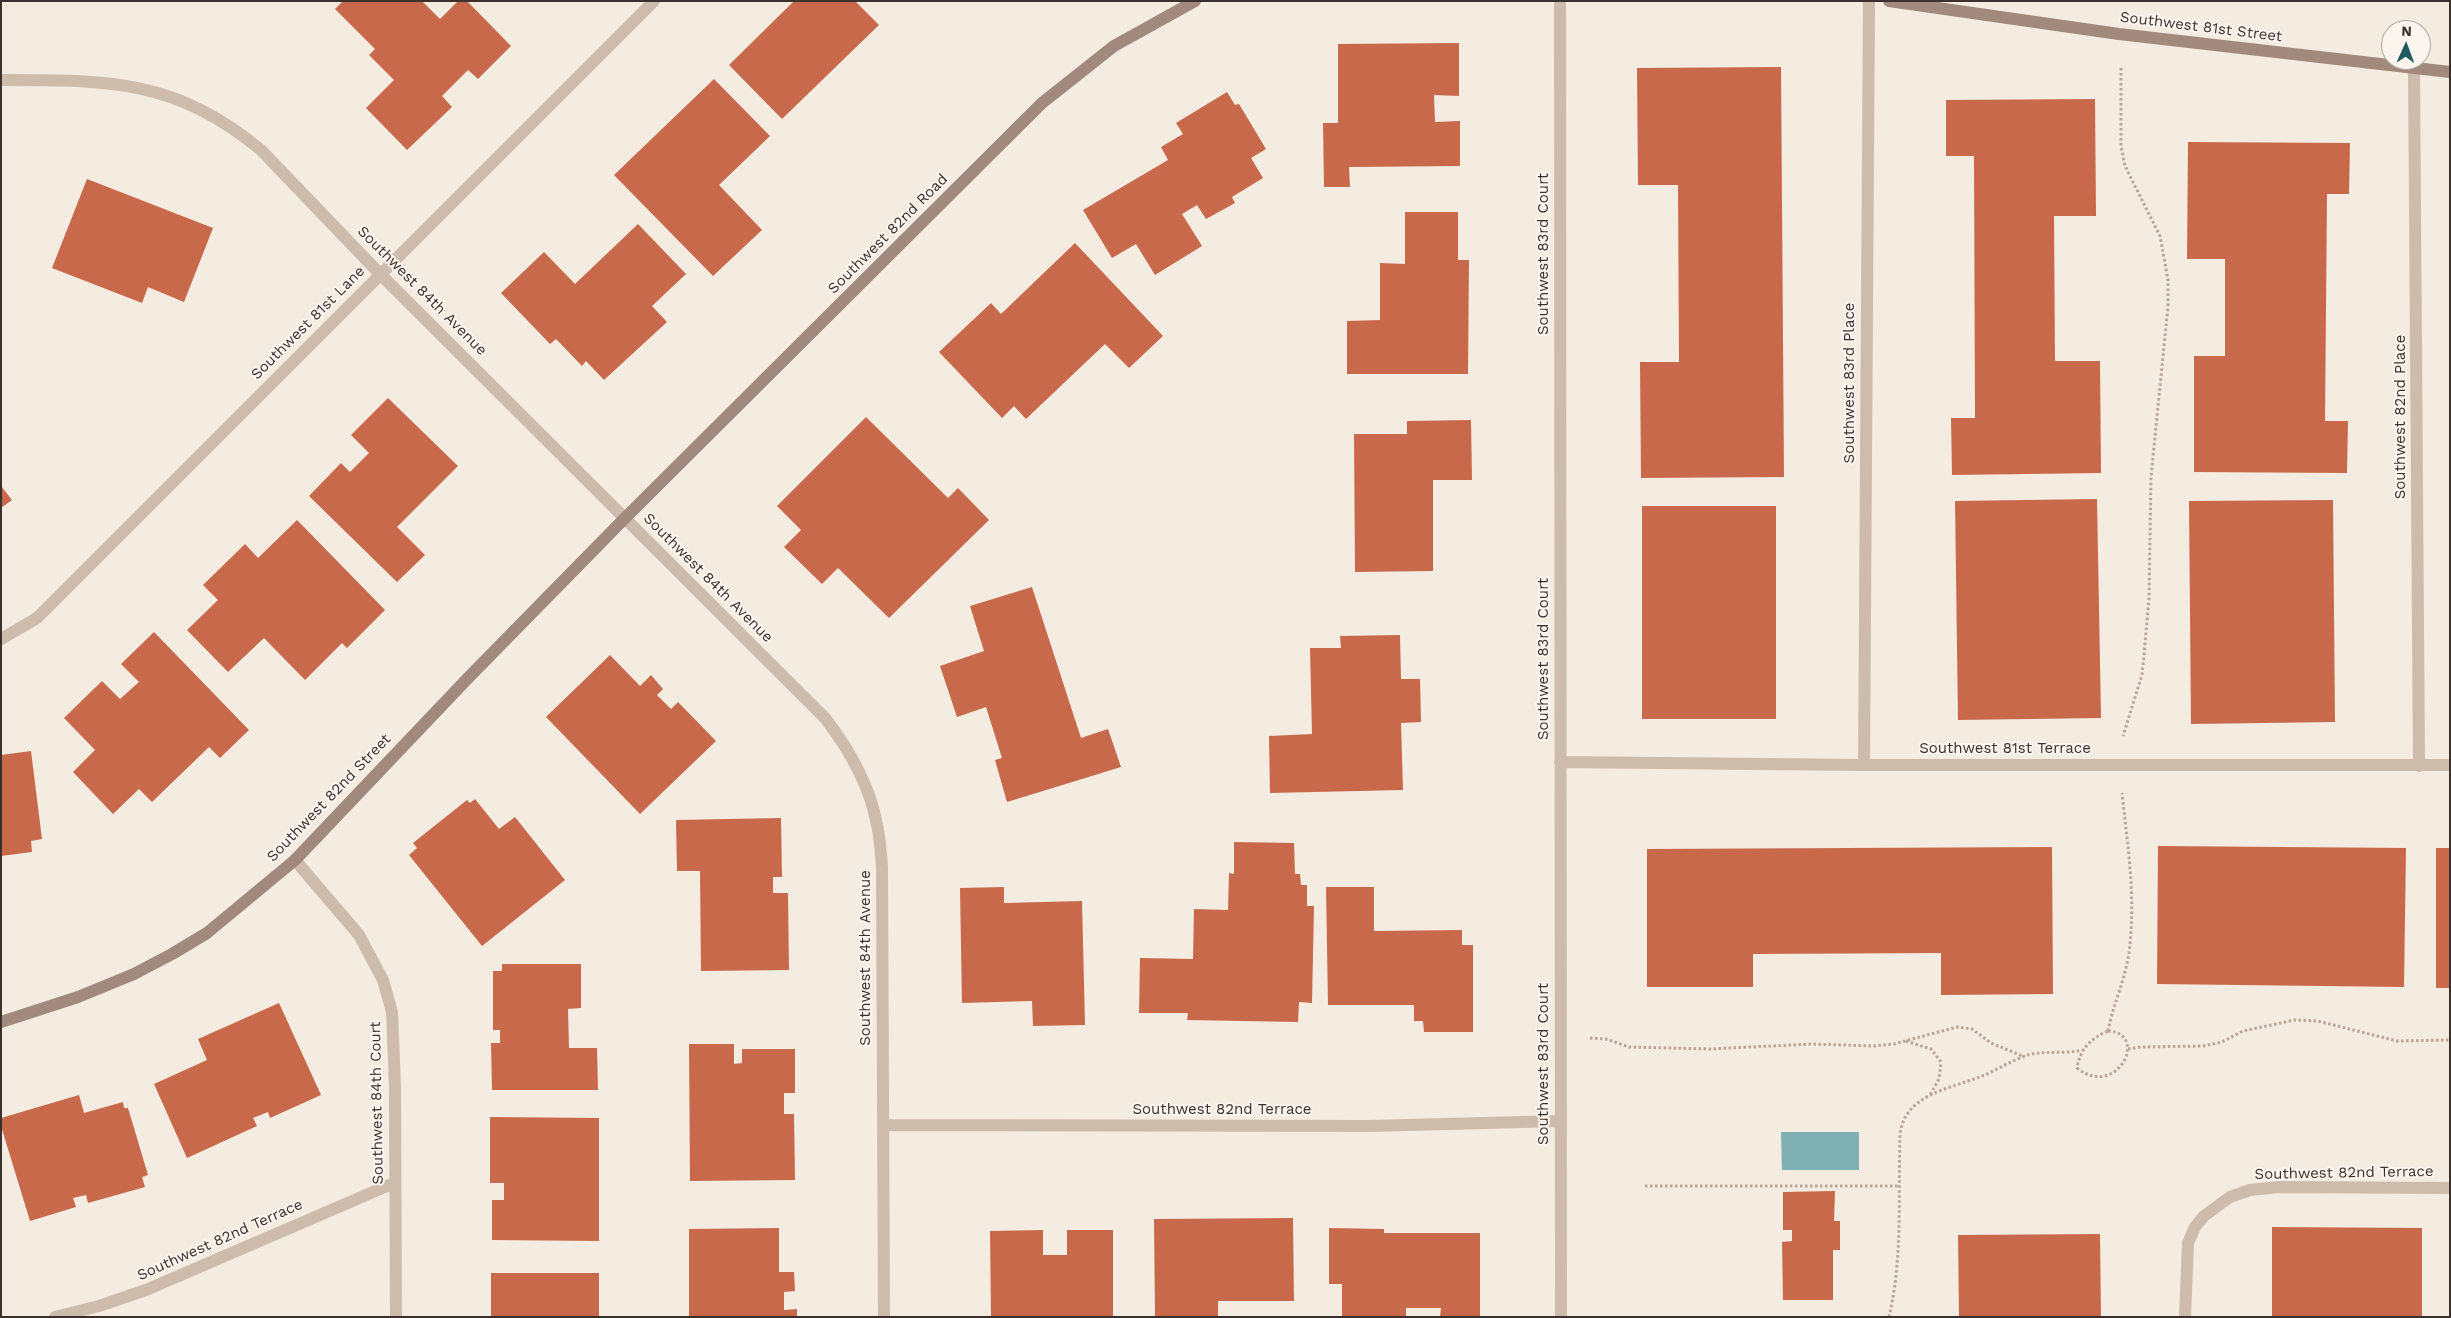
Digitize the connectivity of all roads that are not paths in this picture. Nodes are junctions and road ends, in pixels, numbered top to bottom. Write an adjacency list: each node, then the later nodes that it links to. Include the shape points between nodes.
1 (654, 1): 11 (street, Southwest 81st Lane)
2 (1195, 1): 12 (street, Southwest 82nd Road, via 1114,46 1042,103)
3 (1560, 1): 14 (street, Southwest 83rd Court)
4 (1869, 1): 15 (street, Southwest 83rd Place)
5 (1889, 1): 6 (street, Southwest 81st Street, via 2119,34)
6 (2381, 65)
7 (2414, 70): 17 (street, Southwest 82nd Place)
8 (2426, 70): 9 (street, Southwest 81st Street)
9 (2450, 72)
10 (1, 80): 11 (street, Southwest 84th Avenue, via 102,82 135,86 194,105 261,150)
11 (380, 274): 12 (street, Southwest 84th Avenue); 13 (street, Southwest 81st Lane, via 37,618)
12 (625, 518): 18 (street, Southwest 82nd Street); 21 (street, Southwest 84th Avenue, via 825,718 853,760 866,789 877,824 882,867)
13 (1, 639)
14 (1560, 762): 15 (street, Southwest 81st Terrace); 20 (street, Southwest 83rd Court)
15 (1864, 765): 17 (street, Southwest 81st Terrace)
16 (2450, 765): 17 (street, Southwest 81st Terrace)
17 (2419, 766)
18 (295, 860): 19 (street, Southwest 82nd Street, via 207,933 172,954 78,997); 22 (street, Southwest 84th Court, via 359,935 383,980 392,1012 395,1050)
19 (1, 1022)
20 (1560, 1121): 21 (street, Southwest 82nd Terrace, via 1370,1126); 27 (street, Southwest 83rd Court)
21 (883, 1125): 26 (street, Southwest 84th Avenue)
22 (394, 1182): 24 (street, Southwest 82nd Terrace, via 146,1290); 25 (street, Southwest 84th Court)
23 (2450, 1188): 28 (street, Southwest 82nd Terrace, via 2279,1187 2250,1190 2230,1197 2213,1208 2195,1227 2188,1243)
24 (55, 1317)
25 (396, 1317)
26 (884, 1317)
27 (1561, 1317)
28 (2186, 1317)

